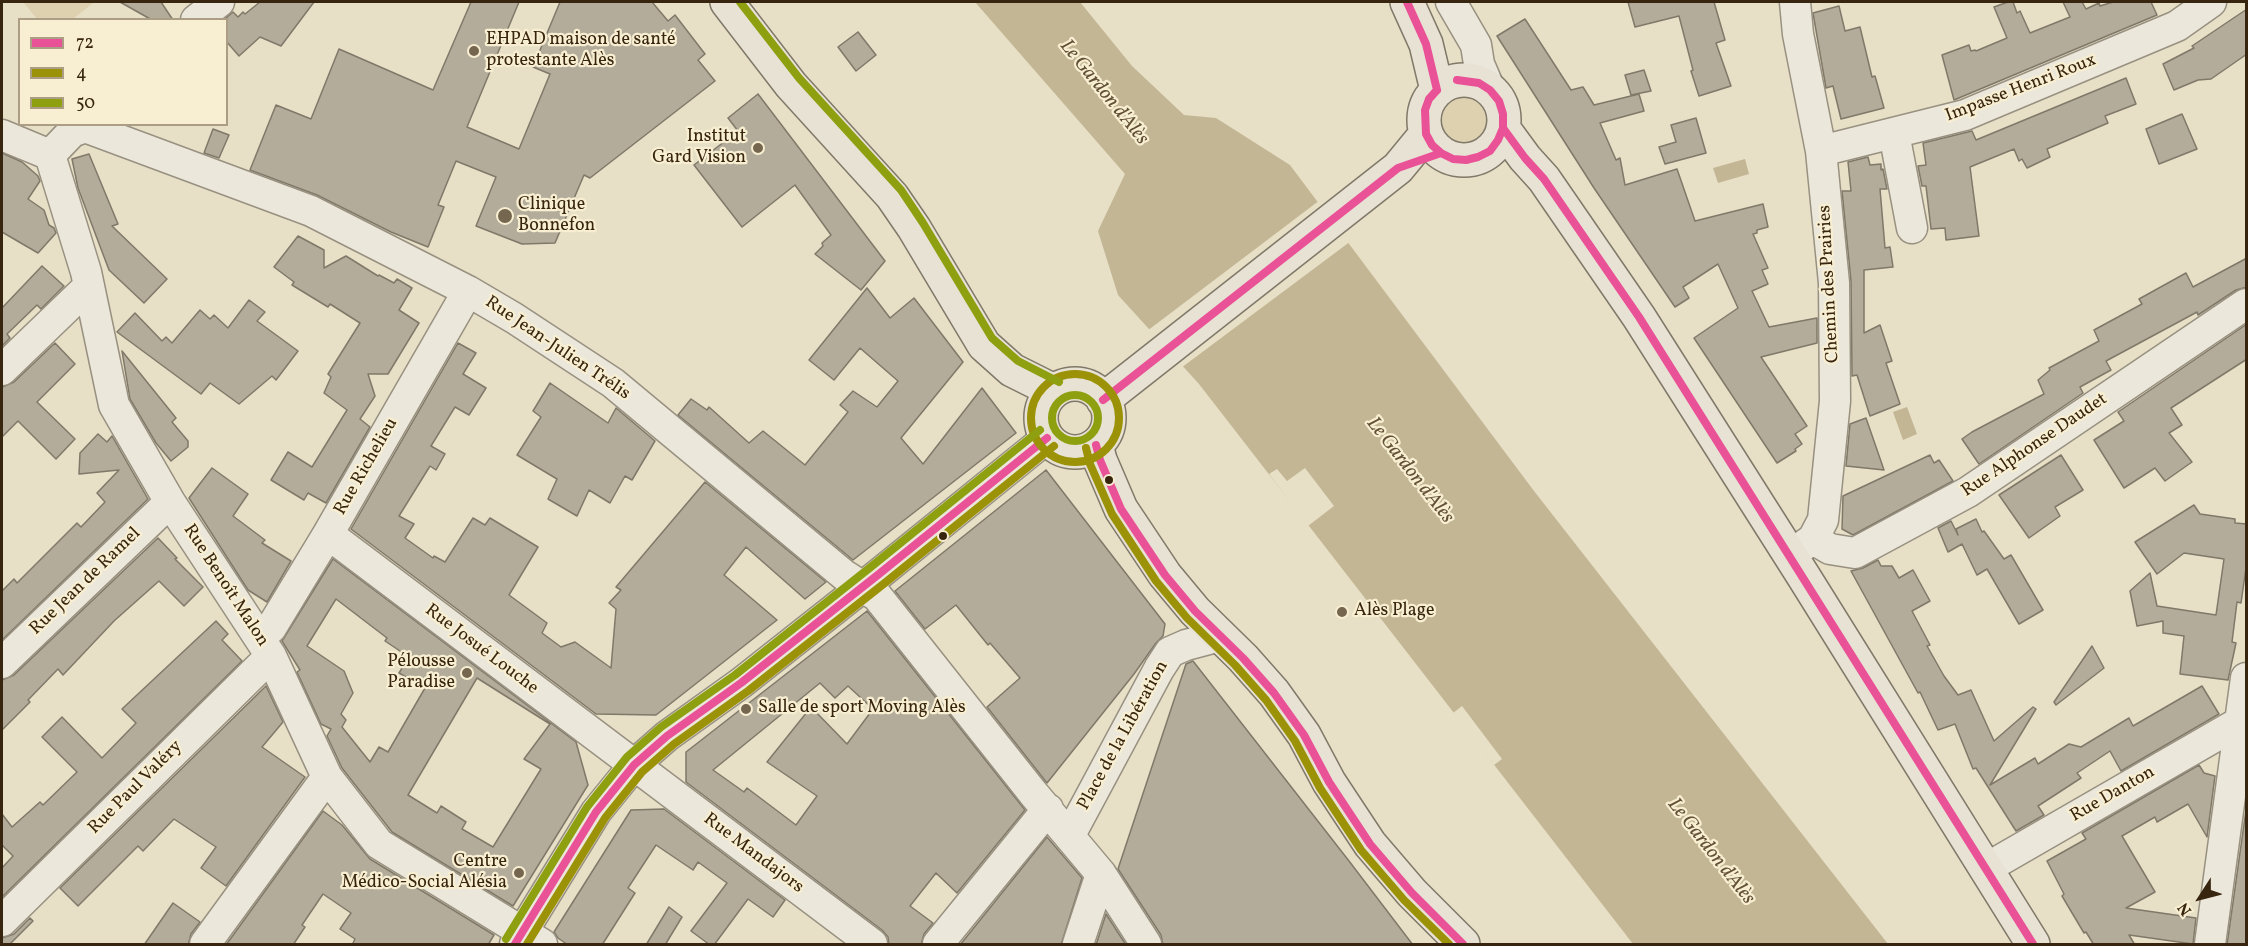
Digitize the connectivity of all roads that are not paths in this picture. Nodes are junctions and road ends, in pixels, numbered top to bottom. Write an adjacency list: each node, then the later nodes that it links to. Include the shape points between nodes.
1 (219, 2): 7 (street)
2 (727, 2): 20 (main road, via 791,86 891,196 984,345 1012,370)
3 (1407, 2): 8 (main road, via 1426,44)
4 (1451, 2): 8 (street, via 1476,45)
5 (1794, 2): 13 (street, Chemin des Prairies)
6 (2211, 2): 9 (street, Impasse Henri Roux, via 2177,26 1965,116)
7 (199, 18)
8 (1466, 81): 11 (main road, via 1499,101 1503,114); 12 (main road, via 1429,99 1424,122)
9 (1894, 133): 13 (street, Impasse Henri Roux); 15 (street)
10 (2, 135): 14 (street)
11 (1496, 139): 12 (main road, via 1478,157 1466,160 1453,159); 26 (main road, via 1525,158 1544,179)
12 (1434, 143): 21 (main road)
13 (1821, 151): 26 (street, Chemin des Prairies, via 1834,283 1835,401 1823,520)
14 (50, 155): 16 (street, Rue Benoît Malon); 17 (street, Rue Jean-Julien Trélis, via 72,132 86,127 311,211)
15 (1912, 228)
16 (89, 286): 19 (street); 24 (street, Rue Benoît Malon, via 114,405)
17 (468, 291): 25 (street, Rue Richelieu); 27 (street, Rue Jean-Julien Trélis, via 614,383)
18 (2247, 304): 26 (street, Rue Alphonse Daudet, via 1968,492 1866,548 1855,553)
19 (2, 370)
20 (1054, 392): 21 (main road, via 1075,384 1086,386); 22 (main road, via 1047,399 1041,418)
21 (1103, 400): 23 (main road, via 1107,429)
22 (1047, 438): 23 (main road, via 1064,451 1075,453); 27 (street)
23 (1096, 445): 28 (main road, via 1121,509 1195,611)
24 (170, 502): 29 (street, Rue Benoît Malon); 30 (street, Rue Jean de Ramel)
25 (328, 534): 29 (street, Rue Richelieu, via 271,628); 33 (street, Rue Josué Louche)
26 (1802, 547): 37 (main road)
27 (862, 586): 33 (street); 35 (street, Rue Jean-Julien Trélis, via 877,596)
28 (1220, 636): 36 (street, Place de la Libération, via 1170,652); 46 (main road, via 1274,693 1370,844)
29 (266, 647): 34 (street, Rue Benoît Malon); 39 (street, Rue Paul Valéry)
30 (2, 663)
31 (2247, 678): 32 (street)
32 (2240, 722): 37 (street, Rue Danton); 48 (street)
33 (634, 765): 40 (street, via 596,812); 42 (street, Rue Mandajors)
34 (327, 777): 40 (street, Rue Benoît Malon, via 379,844); 41 (street)
35 (1048, 809): 36 (street, Rue Jean-Julien Trélis); 43 (street)
36 (1070, 835): 38 (street, Rue Jean-Julien Trélis)
37 (1985, 869): 47 (main road)
38 (1101, 874): 44 (street); 45 (street, Rue Jean-Julien Trélis)
39 (2, 921)
40 (527, 941)
41 (205, 945)
42 (872, 945)
43 (938, 945)
44 (1078, 945)
45 (1146, 945)
46 (1463, 945)
47 (2033, 945)
48 (2210, 945)

